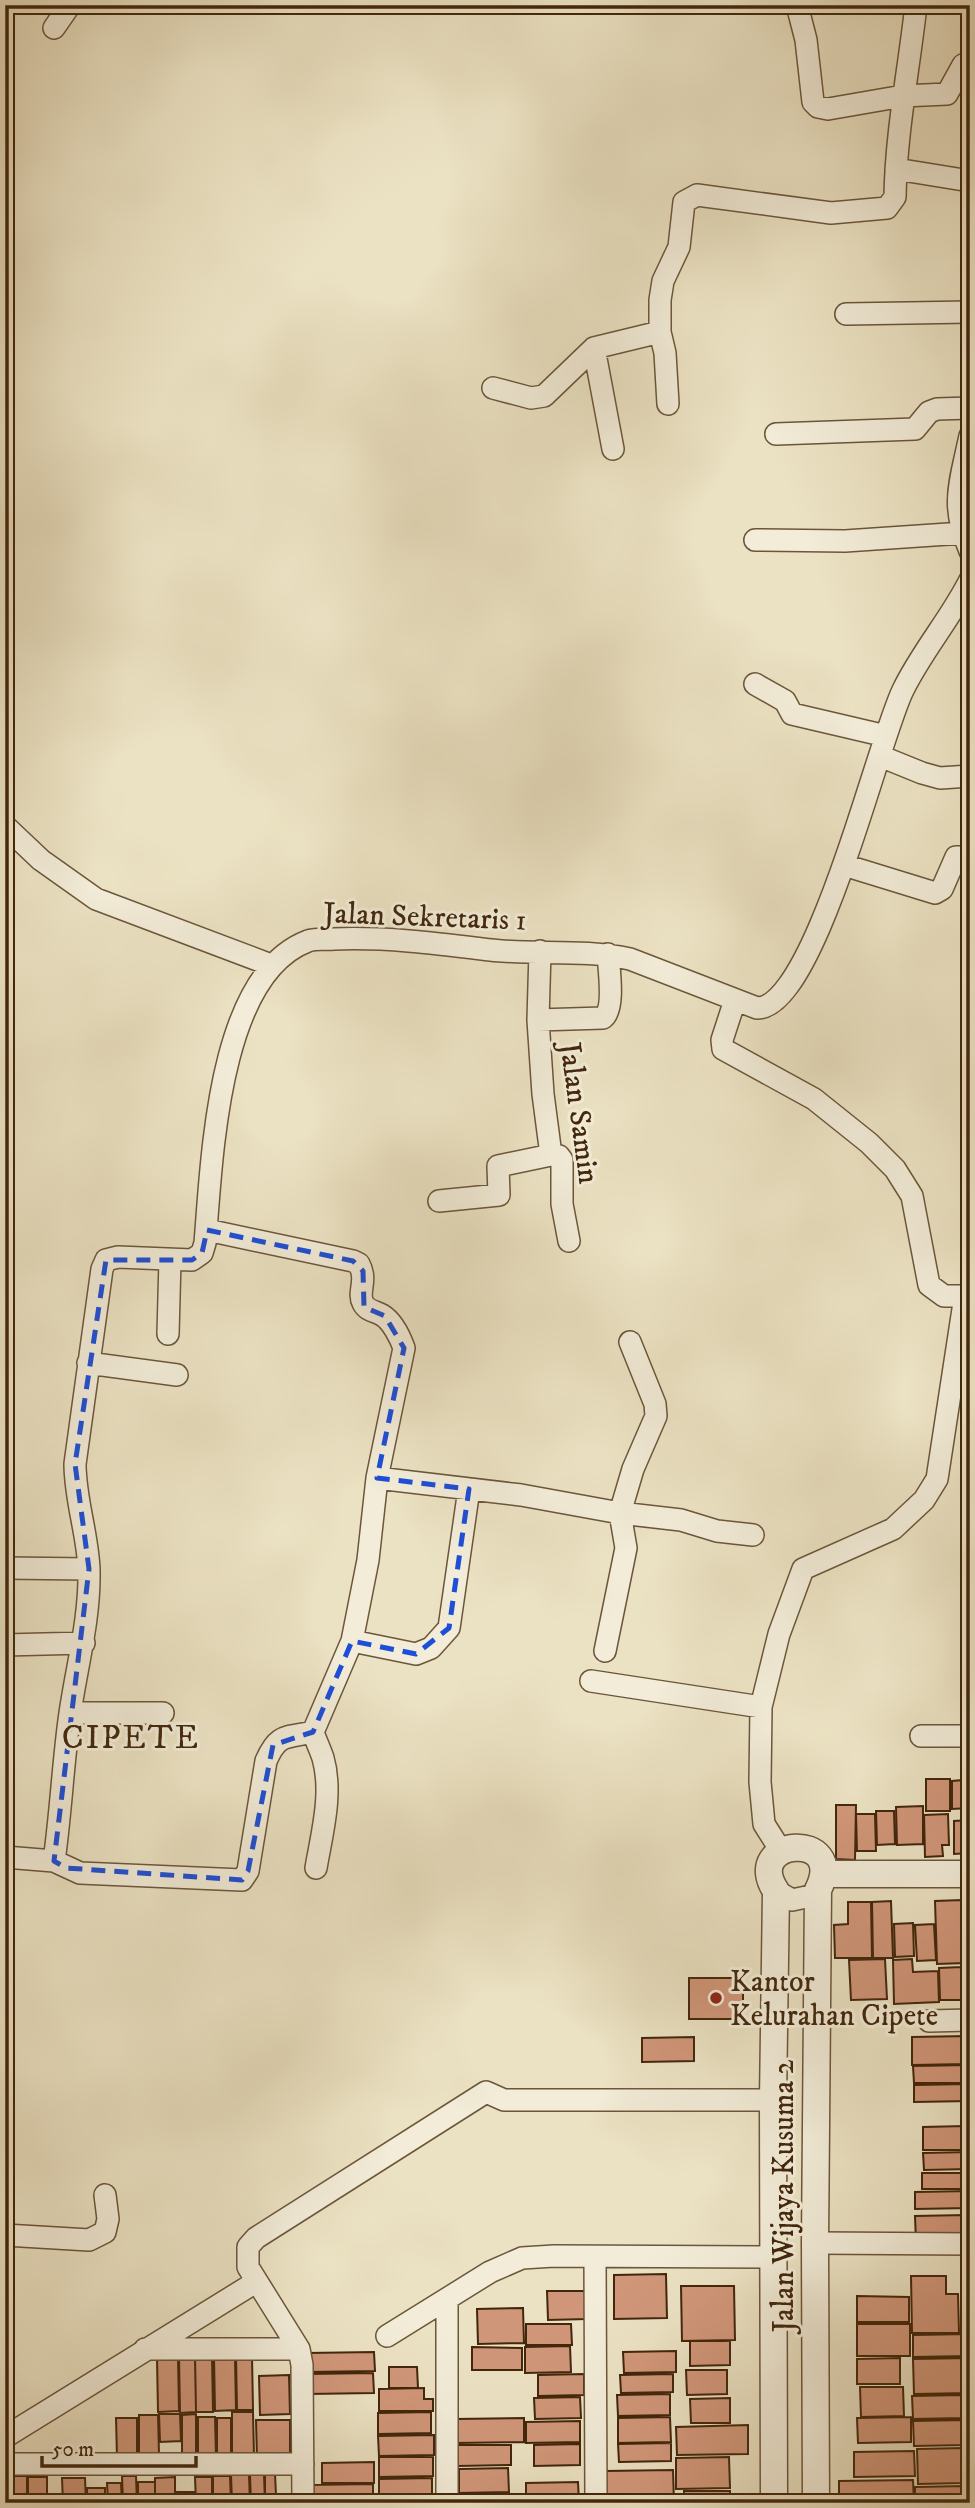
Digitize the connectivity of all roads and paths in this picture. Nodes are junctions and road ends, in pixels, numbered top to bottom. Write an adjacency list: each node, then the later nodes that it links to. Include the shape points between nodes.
1 (70, 5): 4 (street)
2 (797, 5): 6 (street, via 813,102 818,107)
3 (916, 5): 6 (street)
4 (54, 28)
5 (970, 62): 6 (street, via 963,65 947,94)
6 (903, 96): 7 (street)
7 (896, 169): 8 (street); 11 (street, via 895,197 879,210 831,213 697,195 687,199 679,247 663,281)
8 (970, 181)
9 (970, 312): 10 (street)
10 (846, 314)
11 (660, 332): 12 (street); 14 (street, via 666,353)
12 (594, 348): 13 (street, via 544,396); 18 (street)
13 (493, 388)
14 (668, 404)
15 (970, 408): 16 (street, via 929,412 915,429)
16 (776, 434)
17 (970, 436): 20 (street, via 957,495)
18 (613, 449)
19 (755, 540): 20 (street)
20 (966, 542)
21 (970, 580): 23 (street, Jalan Sekretaris 1, via 902,691)
22 (755, 684): 23 (street, via 785,701 792,714)
23 (883, 746): 24 (street, via 922,773 940,778); 27 (street, Jalan Sekretaris 1)
24 (970, 775)
25 (5, 826): 30 (street, via 41,860 96,899)
26 (970, 857): 27 (street, via 952,861 942,889 935,893)
27 (844, 864): 31 (street, Jalan Sekretaris 1, via 819,929 778,1000 757,1008)
28 (540, 951): 29 (street, Jalan Sekretaris 1); 30 (street, Jalan Sekretaris 1, via 355,938 309,940); 32 (street, Jalan Samin)
29 (608, 954): 31 (street, Jalan Sekretaris 1); 32 (street, via 607,1016)
30 (271, 965): 35 (street, Jalan Sekretaris 1, via 244,1013 232,1046 216,1119)
31 (735, 1000): 38 (street, via 723,1049 814,1099 895,1169 912,1196 929,1285 944,1296)
32 (538, 1020): 33 (street, Jalan Samin)
33 (551, 1155): 34 (street, via 498,1166 499,1195); 36 (street, Jalan Samin, via 562,1160 562,1204)
34 (439, 1201)
35 (207, 1230): 37 (street, Jalan Sekretaris 1, via 198,1257); 43 (street, via 359,1264 363,1304 385,1316 404,1348)
36 (569, 1241)
37 (170, 1260): 39 (street); 41 (street, Jalan Sekretaris 1, via 106,1260)
38 (967, 1296): 54 (street, via 937,1479 924,1500 893,1529 803,1569 779,1634)
39 (168, 1334)
40 (630, 1342): 45 (street, via 656,1416)
41 (88, 1363): 42 (street); 48 (street, Jalan Sekretaris 1, via 75,1483)
42 (177, 1375)
43 (377, 1478): 44 (street); 49 (street, via 368,1560)
44 (469, 1489): 45 (street); 49 (street, via 449,1628 431,1647 416,1654)
45 (620, 1513): 46 (street); 52 (street, via 626,1548)
46 (753, 1535)
47 (5, 1568): 48 (street)
48 (89, 1569): 50 (street, Jalan Sekretaris 1)
49 (352, 1641): 57 (street)
50 (84, 1643): 51 (street); 55 (street, Jalan Sekretaris 1)
51 (5, 1645)
52 (605, 1651)
53 (591, 1681): 54 (street)
54 (761, 1707): 60 (street, via 764,1824)
55 (70, 1713): 56 (street); 62 (street, Jalan Sekretaris 1)
56 (163, 1713)
57 (313, 1732): 62 (street, via 273,1745 266,1761 248,1871 242,1880 80,1873); 63 (street, via 326,1778)
58 (921, 1736): 59 (street)
59 (970, 1736)
60 (781, 1851): 65 (street, via 794,1846 808,1848 819,1857); 66 (street, Jalan Wijaya Kusuma 2, via 769,1870)
61 (5, 1857): 62 (street)
62 (54, 1861)
63 (316, 1868)
64 (970, 1874): 65 (street)
65 (821, 1882): 66 (street, via 811,1896 792,1900); 72 (street, Jalan Wijaya Kusuma 2)
66 (776, 1891): 69 (street, Jalan Wijaya Kusuma 2)
67 (970, 2020): 68 (street)
68 (929, 2021)
69 (773, 2100): 75 (street, Jalan Wijaya Kusuma 2); 76 (street, via 505,2099 486,2092 256,2238 247,2257)
70 (105, 2195): 71 (street, via 108,2219 104,2232 89,2240)
71 (5, 2235)
72 (815, 2243): 73 (street); 88 (street, Jalan Wijaya Kusuma 2)
73 (970, 2244)
74 (595, 2257): 75 (street); 77 (street, via 522,2258 490,2272); 86 (street)
75 (773, 2257): 87 (street, Jalan Wijaya Kusuma 2)
76 (257, 2281): 79 (street); 80 (street)
77 (447, 2301): 78 (street); 85 (street)
78 (387, 2336)
79 (145, 2349): 80 (street); 81 (street)
80 (299, 2349): 83 (street)
81 (5, 2437)
82 (5, 2464): 83 (street)
83 (303, 2464): 84 (street)
84 (303, 2503)
85 (447, 2503)
86 (596, 2503)
87 (774, 2503)
88 (817, 2503)

